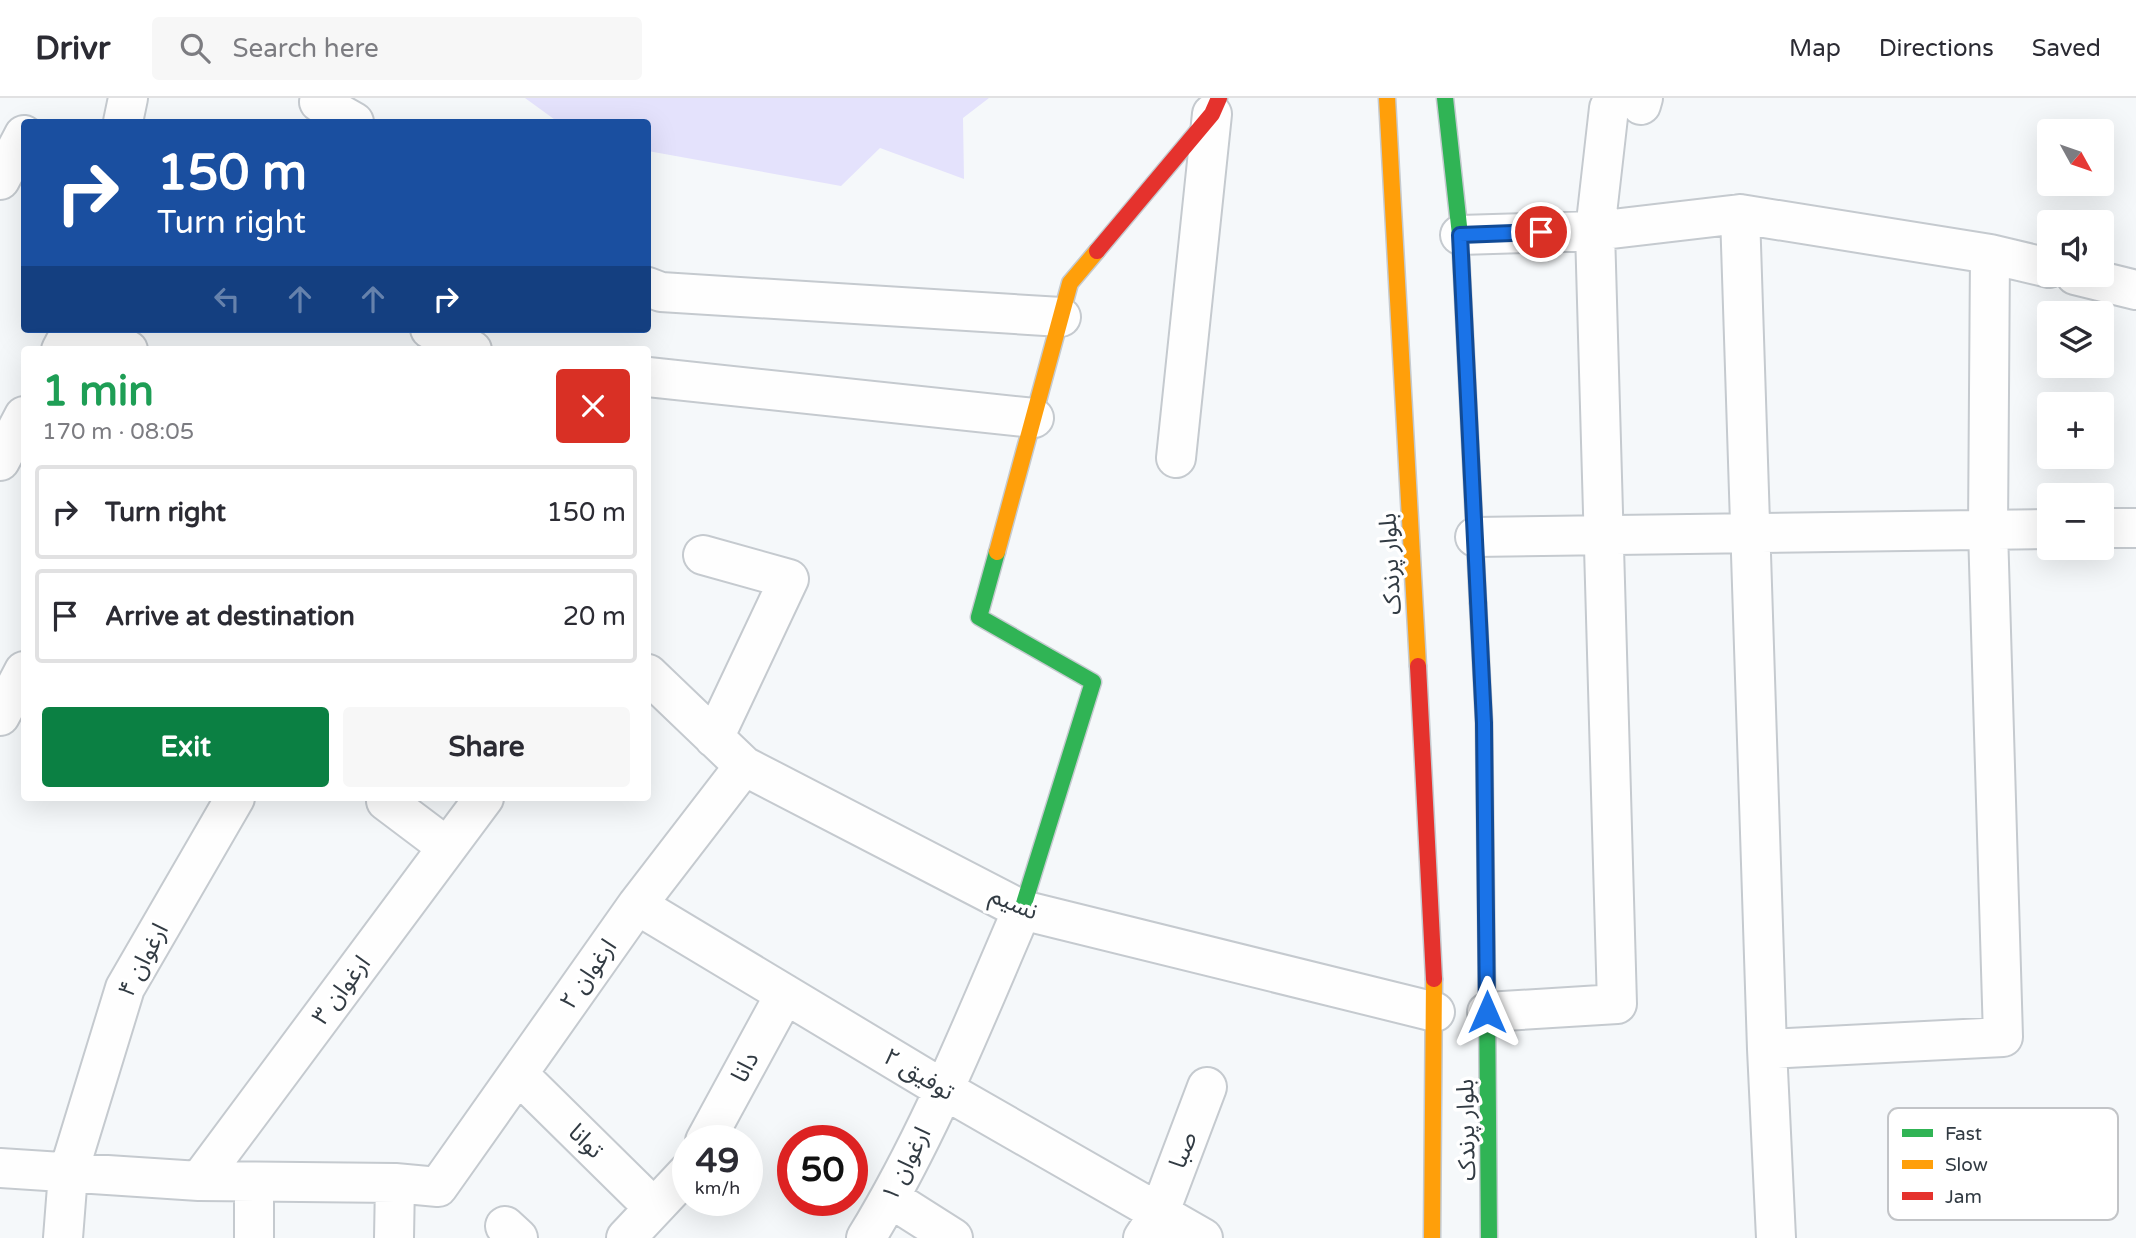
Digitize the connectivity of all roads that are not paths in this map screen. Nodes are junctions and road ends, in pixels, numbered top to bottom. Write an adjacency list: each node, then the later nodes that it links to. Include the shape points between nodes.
1 (128, 98): 7 (street)
2 (1387, 98): 51 (main road, بلوار پرندک)
3 (1445, 98): 15 (main road, بلوار پرندک)
4 (1631, 103): 14 (street)
5 (1215, 106): 21 (main road, via 1070,284); 29 (street)
6 (318, 108): 8 (street)
7 (124, 119)
8 (346, 119)
9 (0, 121): 10 (street)
10 (21, 132)
11 (21, 140): 12 (street)
12 (0, 180)
13 (1740, 214): 14 (street); 16 (street); 35 (street)
14 (1595, 231): 15 (street); 37 (street)
15 (1460, 235): 36 (main road, بلوار پرندک)
16 (1990, 254): 17 (street); 34 (street)
17 (2037, 265)
18 (2114, 285): 20 (street)
19 (651, 288): 21 (street)
20 (2136, 290)
21 (1061, 317): 27 (main road)
22 (96, 333): 24 (street)
23 (438, 333): 25 (street)
24 (120, 346)
25 (463, 346)
26 (651, 377): 27 (street)
27 (1034, 418): 49 (main road, via 979,617 1093,682)
28 (21, 422): 30 (street)
29 (1176, 458)
30 (0, 461)
31 (2114, 528): 32 (street)
32 (2136, 528)
33 (2037, 529): 34 (street)
34 (1987, 530): 35 (street); 53 (street, via 2003,1037)
35 (1751, 534): 37 (street); 53 (street)
36 (1475, 537): 37 (street); 52 (main road, بلوار پرندک, via 1484,723)
37 (1604, 537): 52 (street, via 1617,1004)
38 (703, 555): 42 (street, via 789,579)
39 (21, 677): 41 (street)
40 (651, 677): 42 (street, نسیم)
41 (0, 716)
42 (714, 738): 43 (street, نسیم)
43 (744, 766): 48 (street, ارغوان ۲); 49 (street, نسیم)
44 (233, 801): 59 (street, ارغوان ۴, via 124,988)
45 (386, 801): 47 (street)
46 (482, 801): 47 (street, ارغوان ۳)
47 (447, 847): 60 (street, ارغوان ۳)
48 (638, 905): 50 (street, توفیق ۲); 54 (street, ارغوان ۲)
49 (1022, 910): 51 (street, نسیم); 56 (street, ارغوان ۱)
50 (785, 993): 56 (street, توفیق ۲); 57 (street, دانا)
51 (1442, 1012): 74 (main road, بلوار پرندک)
52 (1480, 1012): 75 (main road, بلوار پرندک)
53 (1767, 1049): 76 (street)
54 (517, 1074): 62 (street, ارغوان ۲, via 438,1186); 65 (street, توانا)
55 (1207, 1087): 66 (street, صبا)
56 (943, 1089): 64 (street, ارغوان ۱); 66 (street, توفیق ۲)
57 (714, 1125)
58 (0, 1168): 59 (street)
59 (68, 1174): 60 (street); 67 (street, ارغوان ۴)
60 (199, 1181): 61 (street)
61 (254, 1183): 62 (street); 68 (street)
62 (395, 1183): 69 (street)
63 (672, 1189): 65 (street)
64 (890, 1198): 71 (street, ارغوان ۱); 72 (street)
65 (654, 1208): 70 (street)
66 (1151, 1226): 73 (street, توفیق ۲)
67 (63, 1238)
68 (254, 1238)
69 (394, 1238)
70 (626, 1238)
71 (866, 1238)
72 (953, 1238)
73 (1203, 1238)
74 (1432, 1238)
75 (1489, 1238)
76 (1776, 1238)

